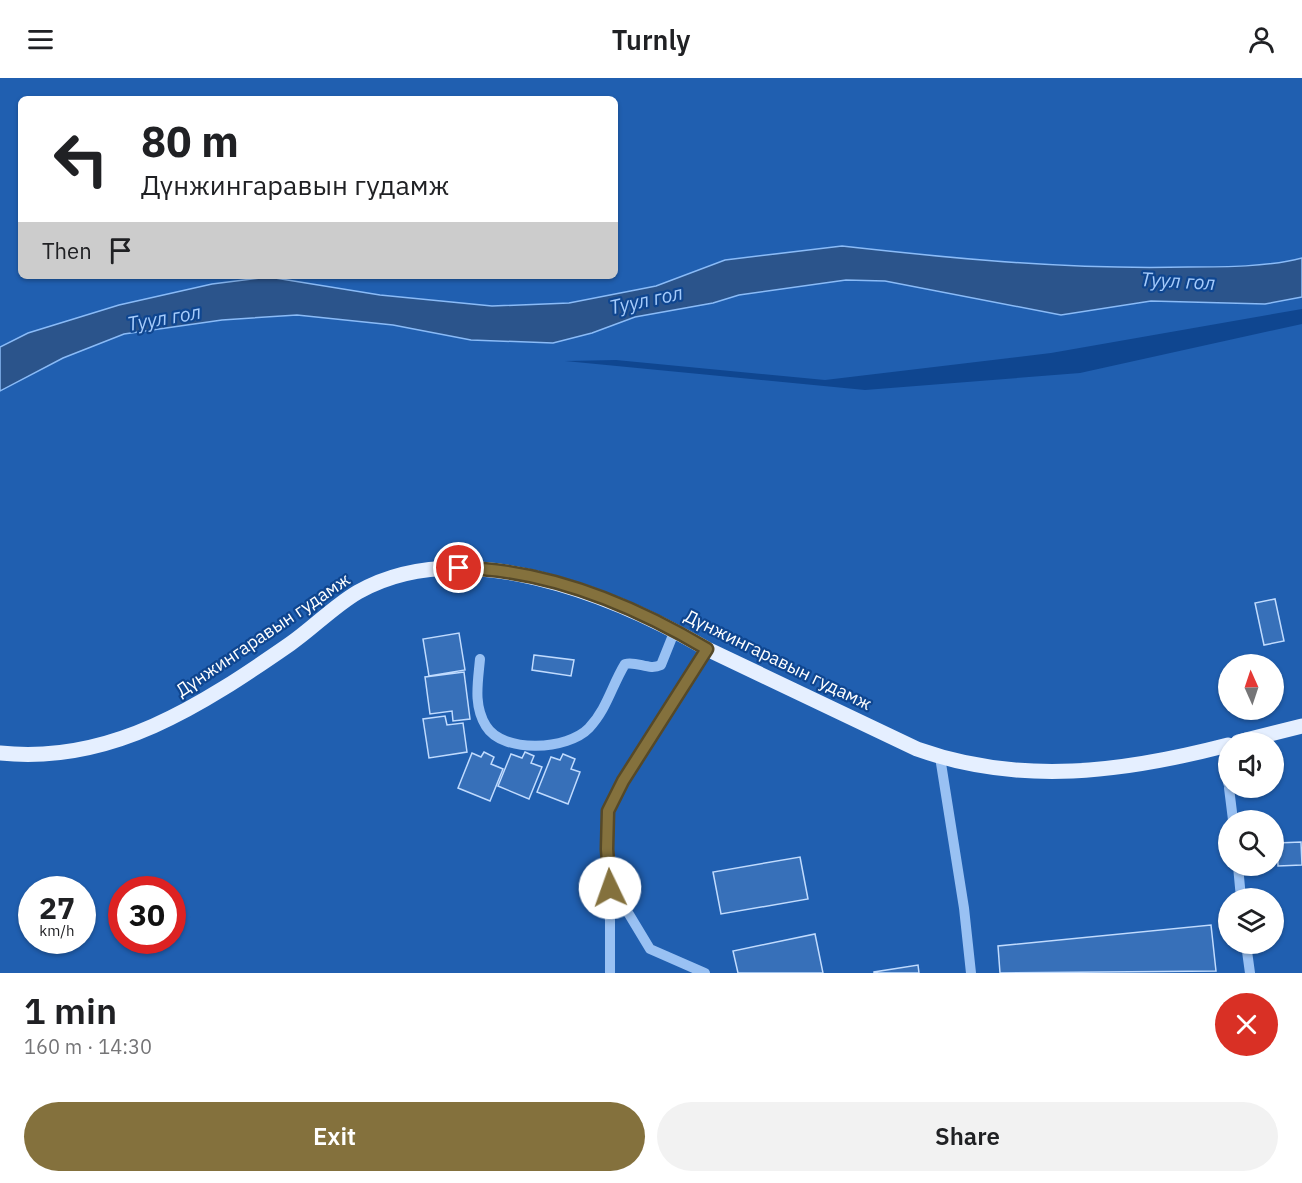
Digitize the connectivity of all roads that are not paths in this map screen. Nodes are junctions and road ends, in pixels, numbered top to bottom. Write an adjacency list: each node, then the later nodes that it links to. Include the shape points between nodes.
1 (675, 630): 2 (main road, Дүнжингаравын гудамж); 3 (street, via 661,665 652,668 625,664 607,703 588,729 560,745 508,744 486,727 477,704); 7 (main road, Дүнжингаравын гудамж, via 605,599 532,576 459,568 398,576 359,591 291,643 183,714 148,730 110,744 59,754)
2 (707, 649): 8 (main road, Дүнжингаравын гудамж); 9 (street, via 608,811)
3 (480, 659)
4 (1302, 726): 5 (main road, Дүнжингаравын гудамж)
5 (1278, 732)
6 (1218, 747): 8 (main road, Дүнжингаравын гудамж, via 1118,769 1074,771 1009,771)
7 (0, 753)
8 (940, 757): 13 (street)
9 (610, 867): 11 (street); 12 (street, via 615,891 650,949)
10 (1247, 954): 14 (street)
11 (610, 973)
12 (705, 973)
13 (970, 973)
14 (1250, 973)

